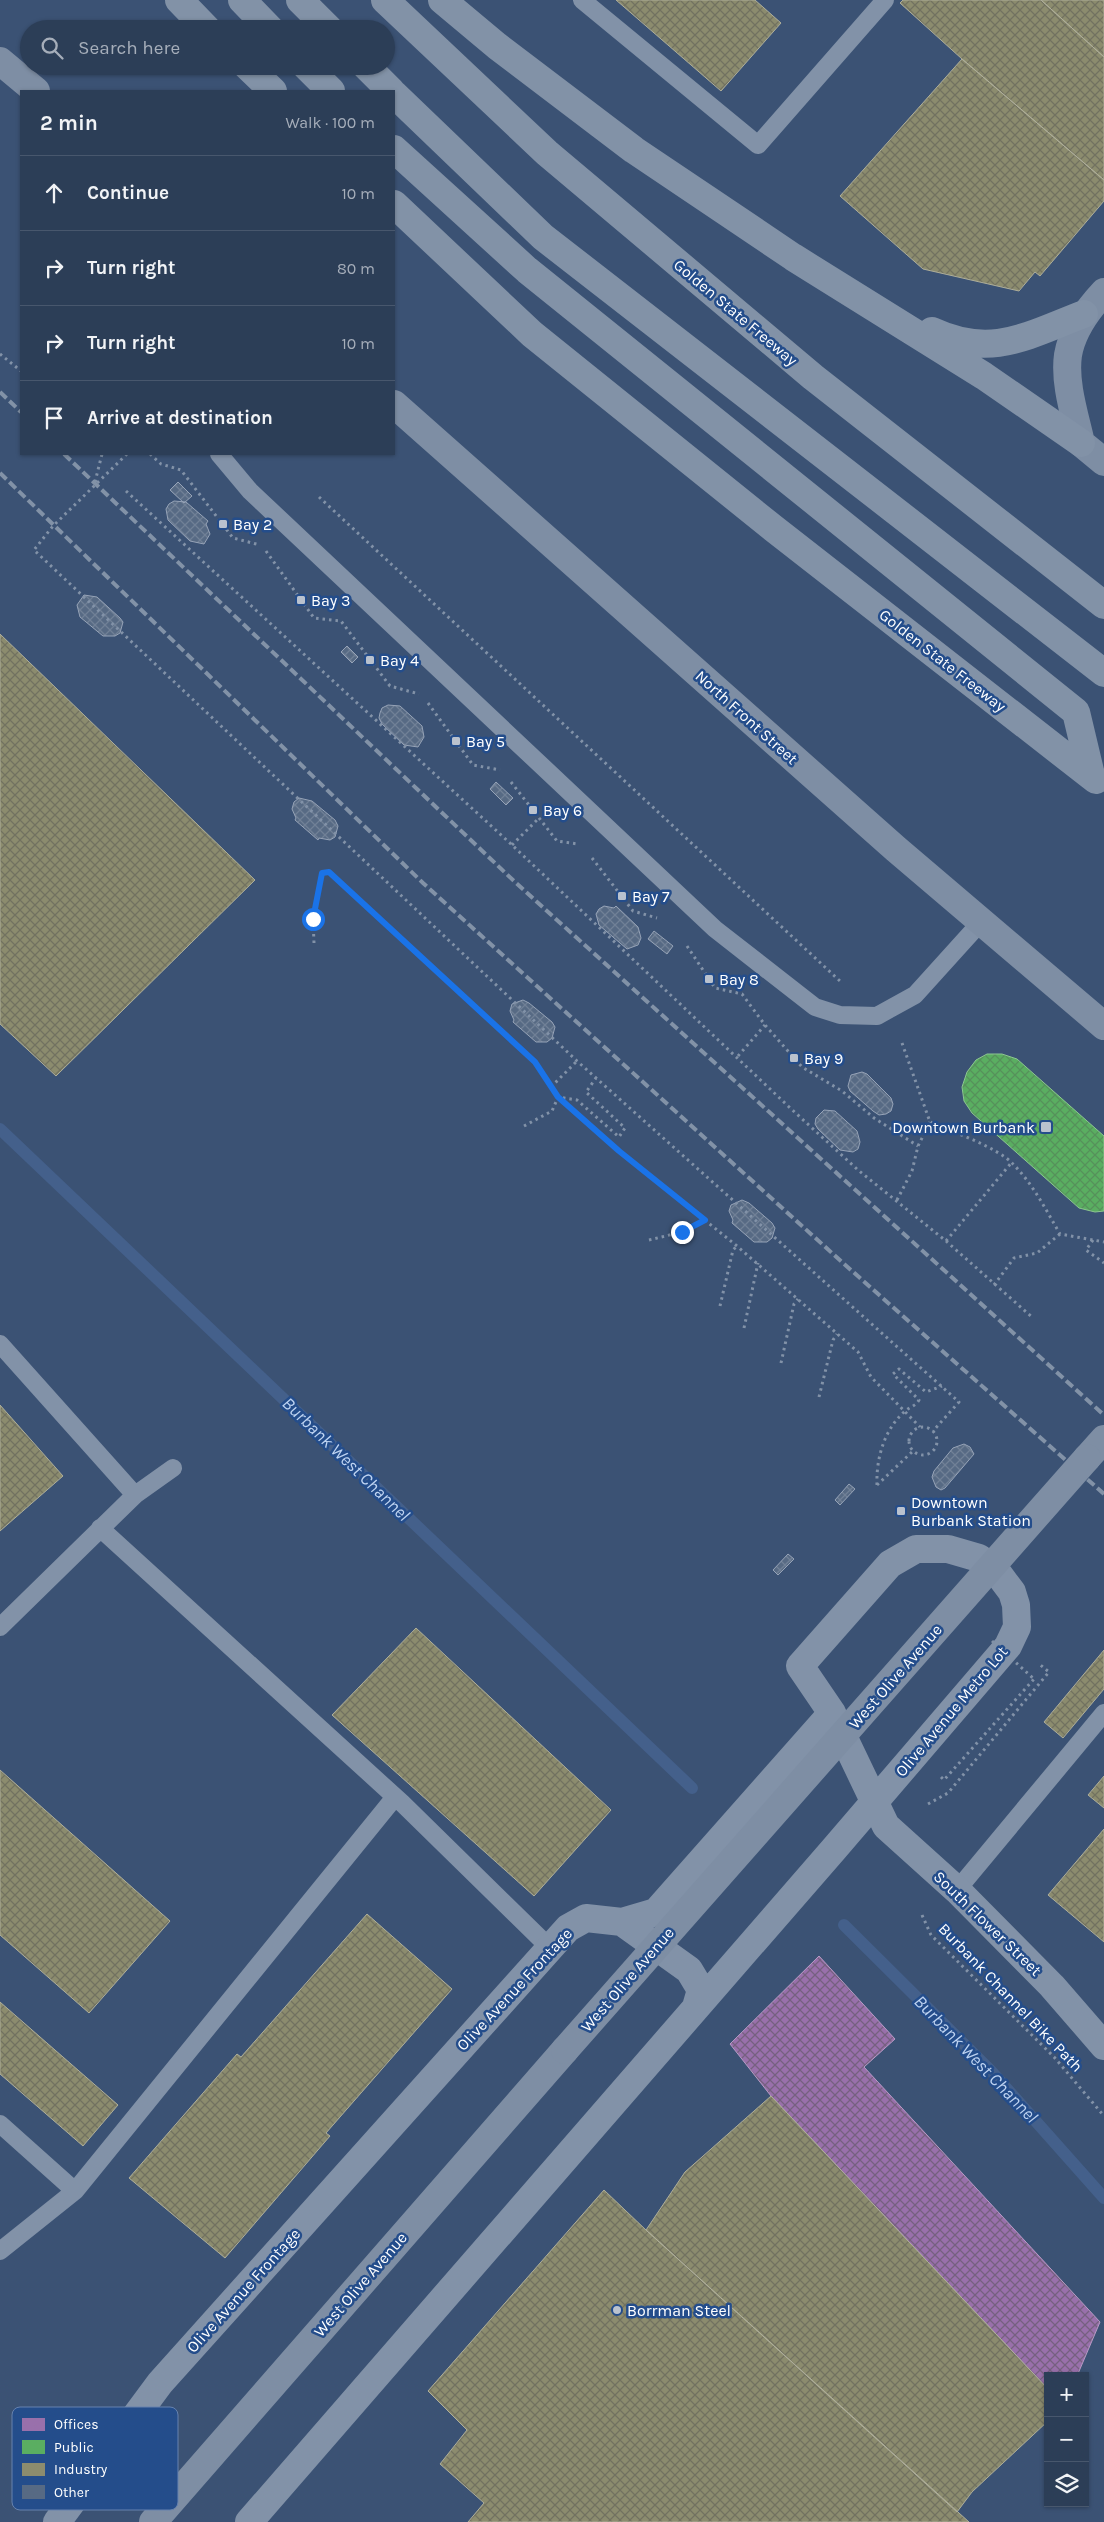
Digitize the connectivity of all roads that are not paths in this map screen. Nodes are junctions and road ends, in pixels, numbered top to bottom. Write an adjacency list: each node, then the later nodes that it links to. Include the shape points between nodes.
1 (179, 0): 8 (highway)
2 (242, 0): 9 (highway)
3 (300, 0): 10 (highway)
4 (385, 0): 29 (highway, Golden State Freeway, via 547,152 813,377)
5 (442, 0): 23 (highway, via 634,150 793,257)
6 (582, 0): 7 (lane, via 758,145)
7 (885, 0)
8 (198, 20)
9 (261, 20)
10 (320, 20)
11 (0, 61): 15 (main road)
12 (256, 75): 16 (highway)
13 (315, 75): 17 (highway)
14 (375, 75): 18 (highway)
15 (35, 90)
16 (272, 90)
17 (329, 90)
18 (391, 90)
19 (395, 94): 30 (highway, via 543,236)
20 (395, 150): 31 (highway, via 527,270 1076,712)
21 (395, 205): 31 (highway, Golden State Freeway, via 532,334 773,528)
22 (1104, 292): 24 (main road)
23 (865, 300): 24 (highway, via 945,337 977,345 1004,343); 26 (highway, via 984,376)
24 (1084, 314): 26 (main road, via 1068,355 1069,385)
25 (395, 405): 32 (main road, North Front Street)
26 (1081, 444): 28 (main road)
27 (220, 455): 32 (lane, via 250,491 715,929 815,1007 840,1015 877,1016 915,995)
28 (1104, 462)
29 (1104, 604)
30 (1104, 673)
31 (1097, 780)
32 (981, 922): 33 (main road, North Front Street)
33 (1104, 1026)
34 (0, 1344): 37 (lane)
35 (1104, 1439): 54 (main road, West Olive Avenue, bridge, via 564,2050)
36 (173, 1468): 37 (lane)
37 (134, 1495): 38 (lane)
38 (100, 1528): 39 (lane); 43 (lane)
39 (0, 1627)
40 (800, 1666): 41 (street, South Flower Street); 44 (street, Olive Avenue Metro Lot, via 890,1564 916,1549 948,1549 979,1558 1000,1576 1012,1592 1017,1627 1008,1646)
41 (832, 1713): 44 (street, South Flower Street); 46 (street, via 656,1912)
42 (1104, 1713): 45 (lane)
43 (395, 1798): 47 (lane); 51 (lane)
44 (874, 1801): 45 (street, South Flower Street, via 886,1826); 48 (street, Olive Avenue Metro Lot)
45 (957, 1890): 49 (street, South Flower Street, via 1052,1986)
46 (622, 1922): 47 (street, Olive Avenue Frontage, via 586,1918 568,1928); 48 (street, Olive Avenue Frontage, via 689,1970 701,1990)
47 (549, 1947): 53 (street, Olive Avenue Frontage, via 160,2383)
48 (696, 2007): 59 (street)
49 (1104, 2046)
50 (0, 2124): 51 (lane)
51 (75, 2190): 52 (lane)
52 (0, 2251)
53 (142, 2407)
54 (178, 2493)
55 (66, 2510): 57 (street, Olive Avenue Frontage)
56 (163, 2510): 58 (main road, West Olive Avenue, bridge)
57 (57, 2522)
58 (153, 2522)
59 (249, 2522)

